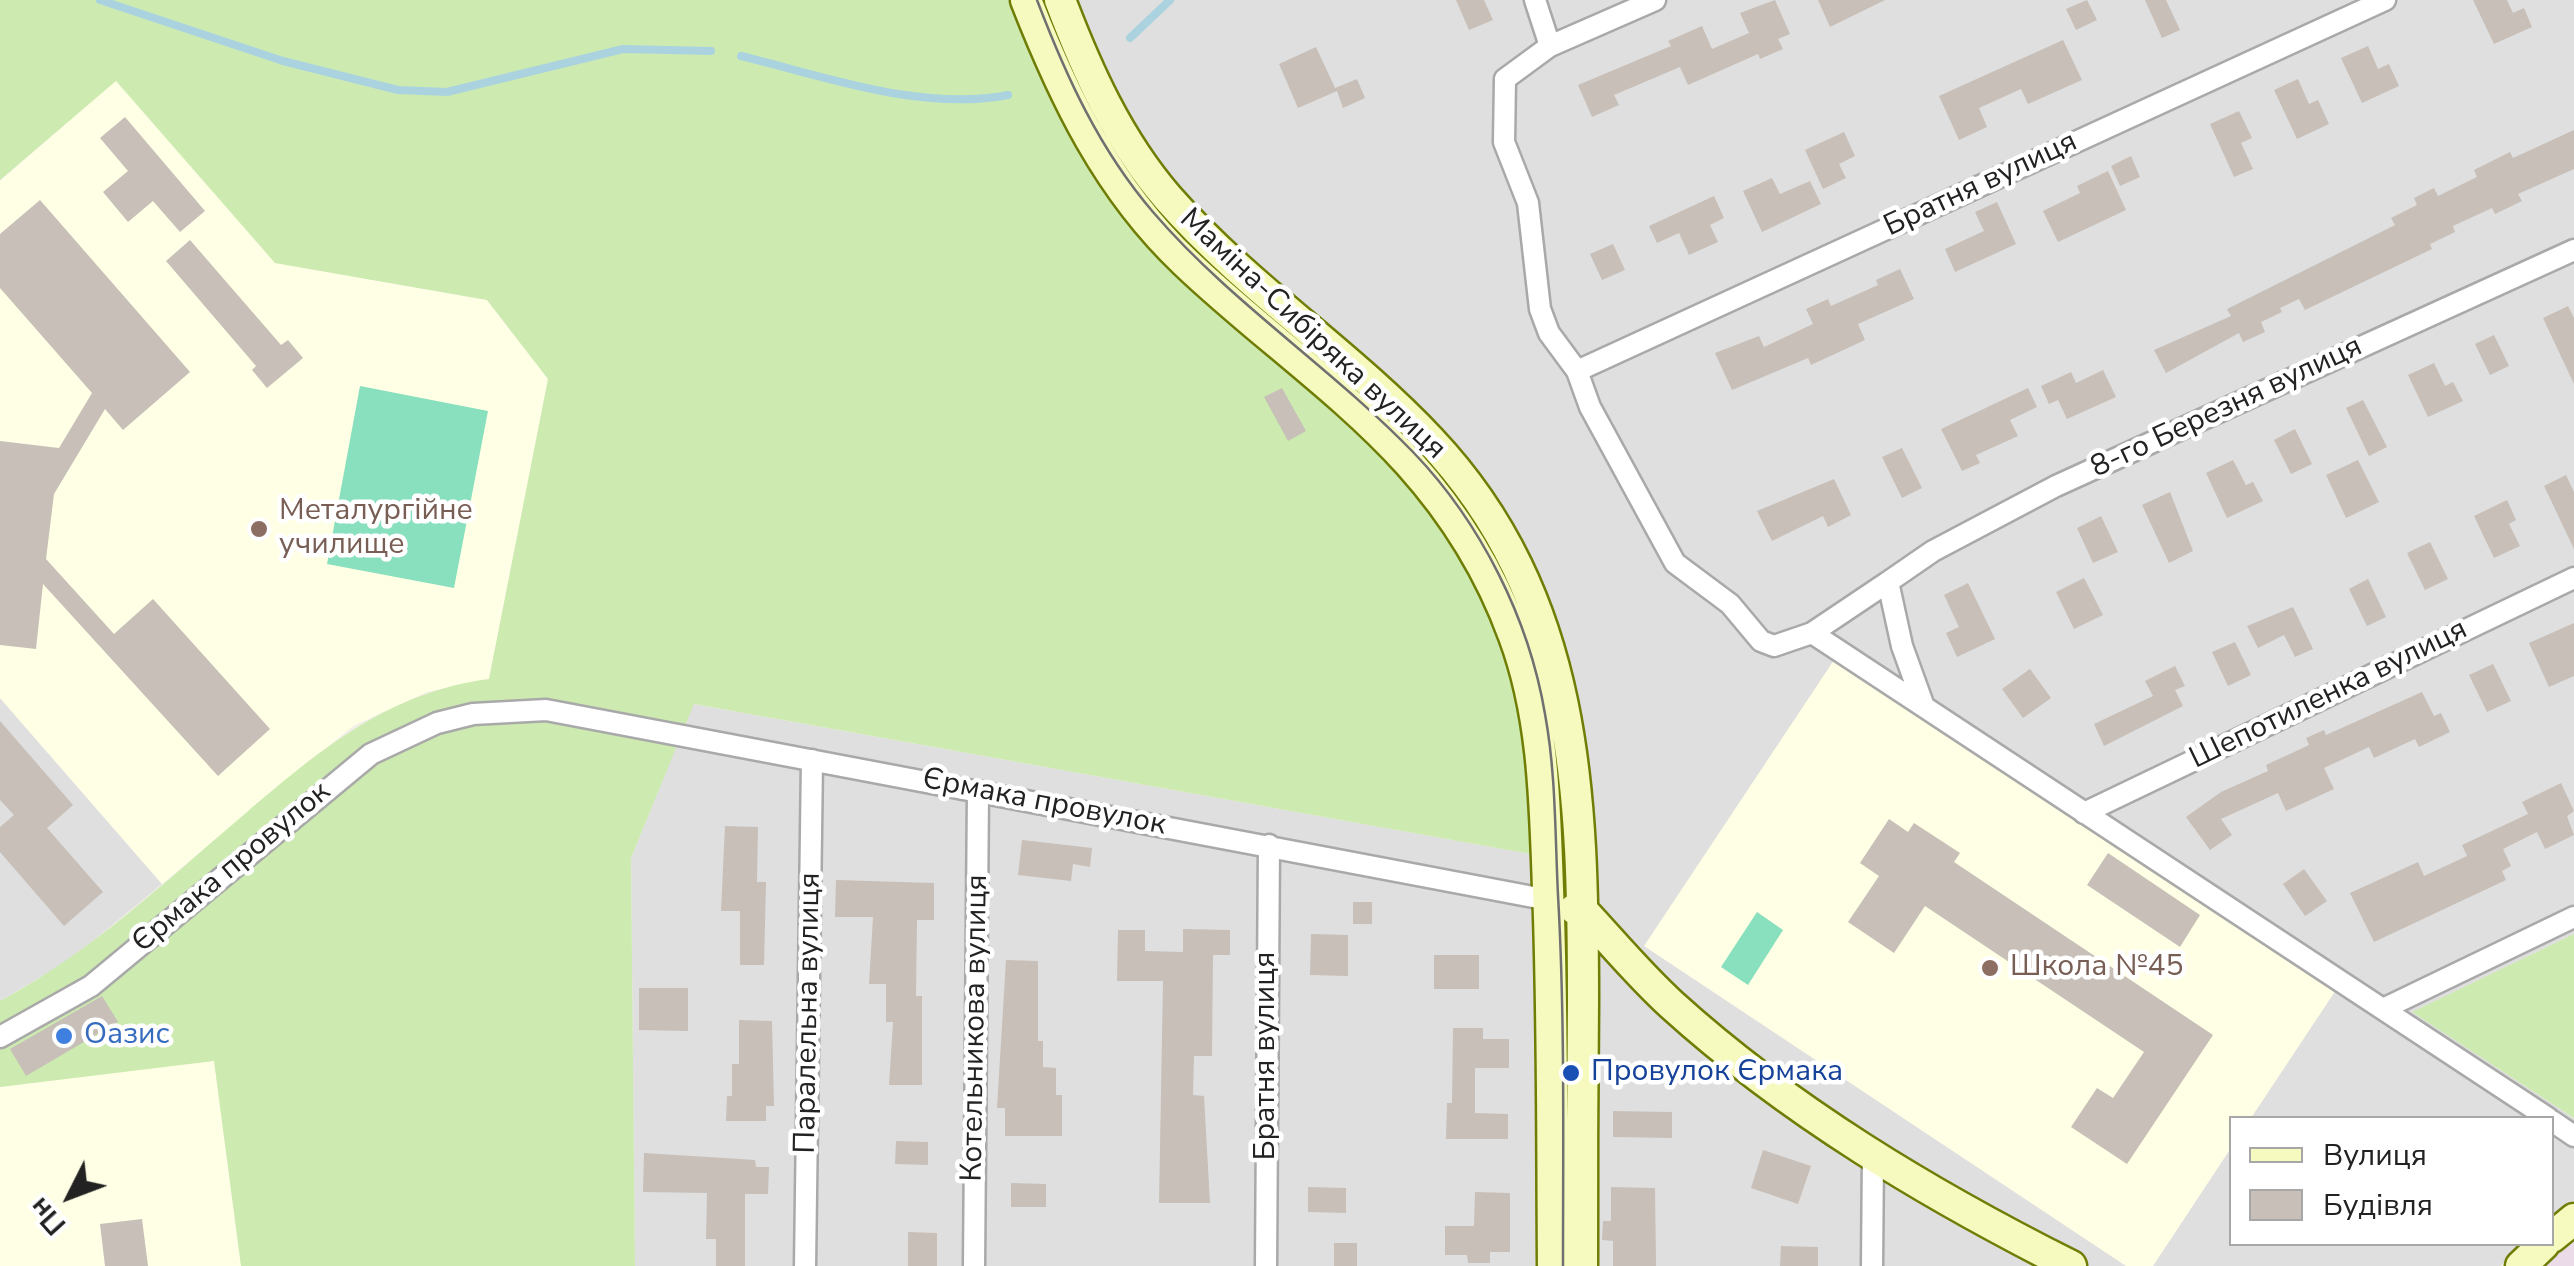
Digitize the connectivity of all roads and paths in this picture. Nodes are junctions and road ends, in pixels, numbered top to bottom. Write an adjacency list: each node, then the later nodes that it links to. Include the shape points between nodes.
1 (1026, 0): 17 (main road, Маміна-Сибіряка вулиця, via 1074,115 1143,216 1183,260 1408,462 1483,566 1515,638 1534,714)
2 (1060, 0): 18 (main road, Маміна-Сибіряка вулиця, via 1102,100 1167,196 1431,441 1510,552 1544,628 1567,708)
3 (1534, 0): 6 (street)
4 (1655, 0): 6 (street)
5 (2384, 0): 8 (street, Братня вулиця)
6 (1550, 46): 8 (street, via 1505,79 1504,142 1528,202 1540,309)
7 (2574, 250): 10 (street, 8-го Березня вулиця, via 2056,486)
8 (1577, 371): 11 (street, via 1675,563 1730,604 1762,641 1774,646)
9 (2574, 578): 15 (street, Шепотиленка вулиця)
10 (1888, 582): 11 (street, 8-го Березня вулиця); 12 (street)
11 (1812, 633): 12 (street)
12 (1923, 704): 15 (street)
13 (812, 760): 14 (street, Єрмака провулок); 21 (street, Єрмака провулок, via 546,710 473,714 437,724 341,776 104,976); 27 (street, Паралельна вулиця)
14 (978, 791): 16 (street, Єрмака провулок); 28 (street, Котельникова вулиця)
15 (2084, 813): 20 (street)
16 (1269, 845): 17 (street, Єрмака провулок); 29 (street, Братня вулиця)
17 (1549, 900): 18 (main road, Єрмака провулок); 30 (main road)
18 (1583, 911): 23 (main road, Єрмака провулок, via 1670,1003 1767,1084); 31 (main road)
19 (2574, 917): 20 (street)
20 (2382, 1009): 22 (street)
21 (0, 1037)
22 (2544, 1116)
23 (1873, 1154): 32 (street); 33 (main road, Єрмака провулок)
24 (2574, 1220): 25 (main road)
25 (2554, 1236)
26 (2542, 1246): 34 (main road)
27 (806, 1266)
28 (974, 1266)
29 (1266, 1266)
30 (1552, 1266)
31 (1582, 1266)
32 (1872, 1266)
33 (2071, 1266)
34 (2521, 1266)

